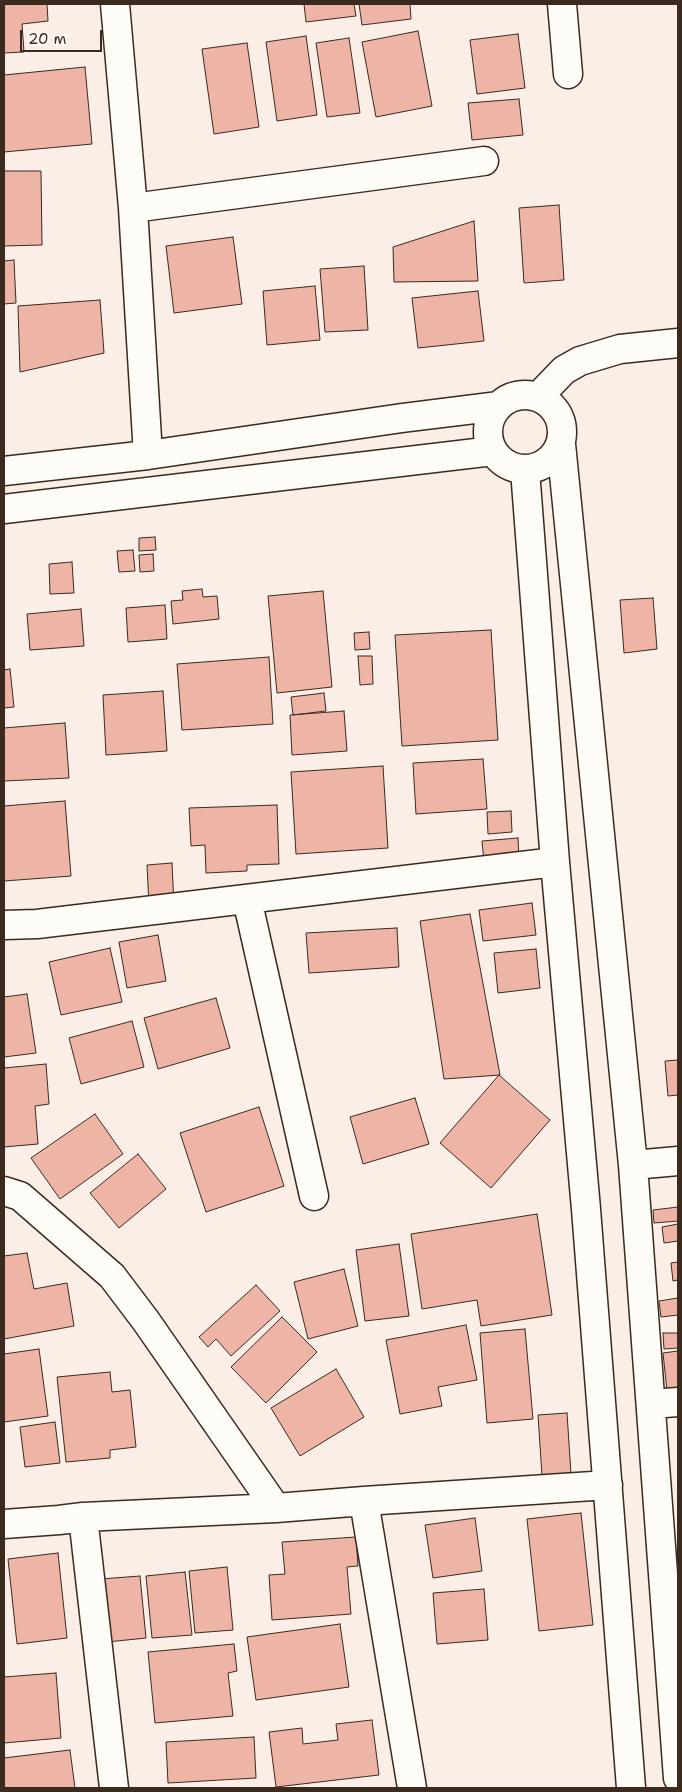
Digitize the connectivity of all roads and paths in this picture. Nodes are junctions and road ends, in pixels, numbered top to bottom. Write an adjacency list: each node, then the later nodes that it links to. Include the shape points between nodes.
1 (115, 4): 5 (street)
2 (562, 4): 3 (street)
3 (568, 74)
4 (484, 161): 5 (street)
5 (133, 208): 11 (street)
6 (678, 343): 7 (street, via 620,349 580,361 564,370)
7 (538, 397): 8 (street, via 510,398); 9 (street, via 551,404 559,416 563,430)
8 (498, 406): 10 (street, via 490,420 488,436); 11 (street)
9 (561, 444): 12 (street, via 553,458 540,467); 19 (street)
10 (493, 451): 12 (street, via 501,461); 14 (street)
11 (148, 455): 13 (street)
12 (525, 470): 15 (street)
13 (4, 471)
14 (4, 509)
15 (555, 862): 16 (street); 24 (street)
16 (246, 899): 17 (street, via 37,924); 21 (street)
17 (4, 925)
18 (678, 1161): 19 (street)
19 (633, 1165): 23 (street)
20 (4, 1192): 26 (street, via 20,1196 112,1276)
21 (314, 1196)
22 (678, 1402): 23 (street)
23 (651, 1404): 29 (street)
24 (608, 1485): 25 (street); 32 (street)
25 (364, 1501): 26 (street); 31 (street)
26 (276, 1508): 27 (street)
27 (82, 1516): 28 (street); 30 (street)
28 (4, 1524)
29 (678, 1778)
30 (114, 1788)
31 (412, 1788)
32 (630, 1788)

